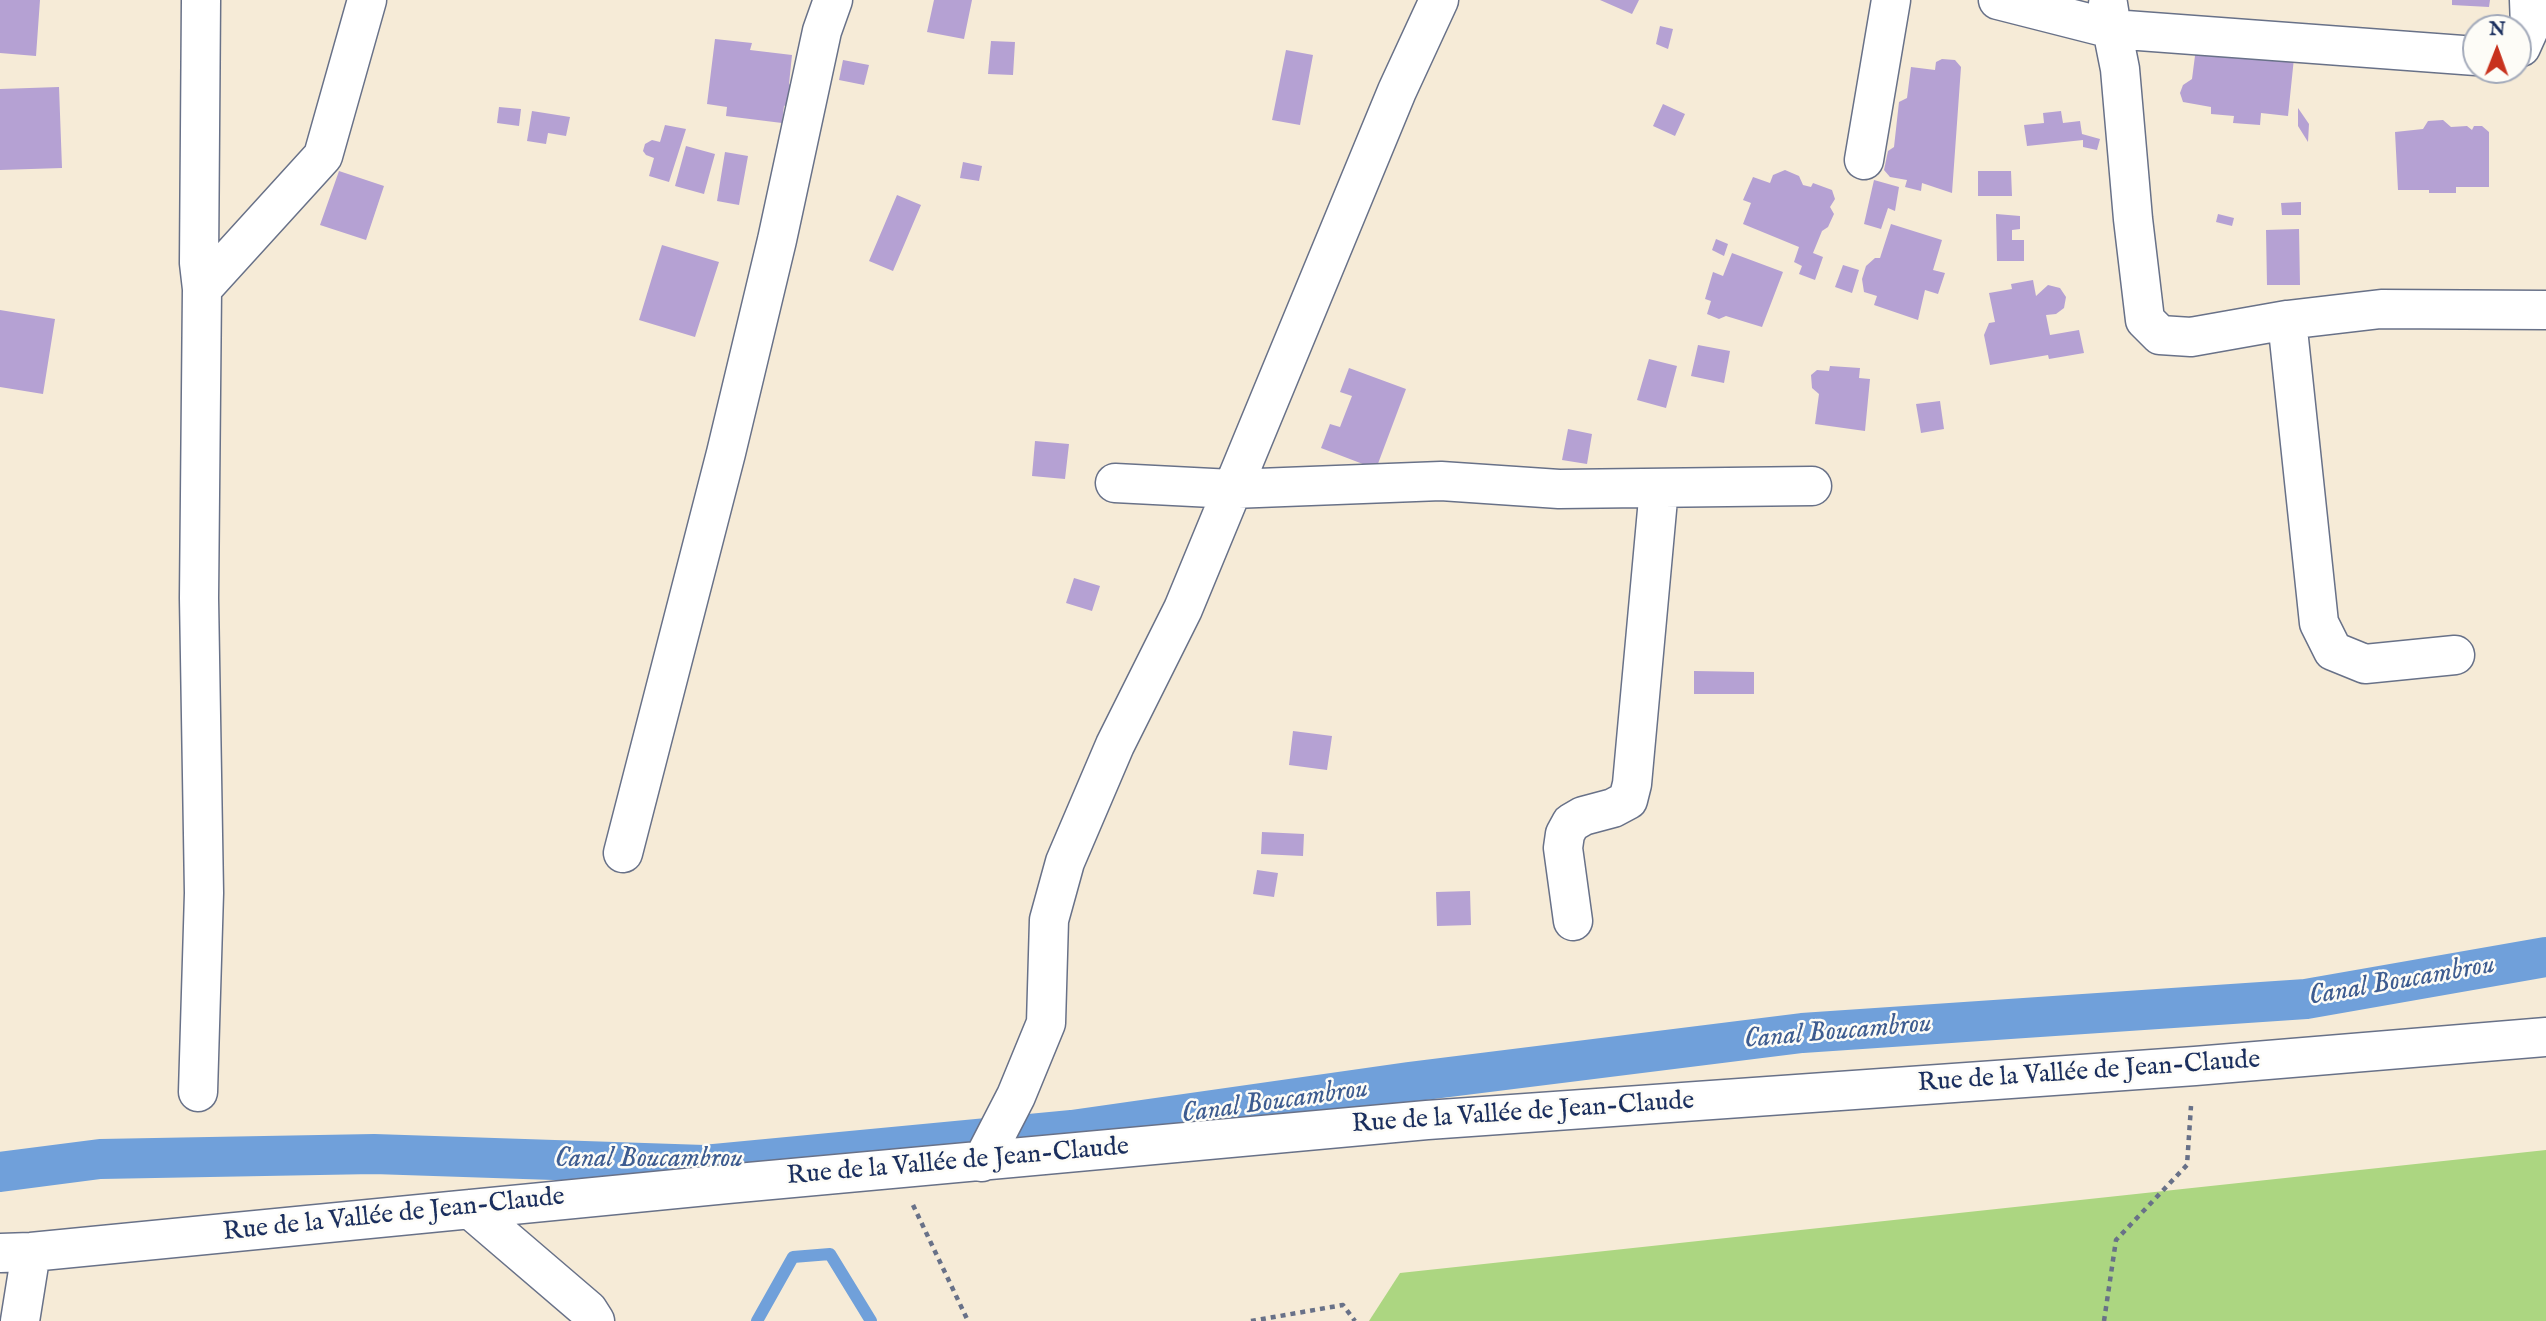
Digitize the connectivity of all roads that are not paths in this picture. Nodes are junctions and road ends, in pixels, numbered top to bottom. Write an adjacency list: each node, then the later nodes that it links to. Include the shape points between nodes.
1 (201, 0): 10 (street, via 198,263)
2 (368, 0): 10 (street, via 323,156)
3 (1439, 0): 16 (street)
4 (1891, 0): 9 (street)
5 (1998, 0): 6 (street)
6 (2110, 14): 8 (street); 12 (street, via 2120,69 2145,320 2160,335 2191,337)
7 (827, 16): 18 (street, via 726,453)
8 (2462, 53)
9 (1864, 160)
10 (202, 289): 21 (street, via 204,893)
11 (2546, 310): 12 (street, via 2381,309)
12 (2287, 320): 17 (street, via 2319,622 2333,651 2365,664)
13 (1115, 483): 16 (street)
14 (1812, 486): 15 (street)
15 (1659, 488): 16 (street, via 1559,489 1441,481); 19 (street, via 1629,800 1583,816 1571,823 1565,834)
16 (1232, 489): 22 (street, via 1183,609 1115,745 1065,862 1049,920 1046,1023)
17 (2455, 655)
18 (622, 853)
19 (1573, 921)
20 (2546, 1037): 22 (street, Rue de la Vallée de Jean-Claude, via 1427,1120)
21 (198, 1092)
22 (982, 1162): 23 (street, Rue de la Vallée de Jean-Claude)
23 (470, 1209): 24 (street, Rue de la Vallée de Jean-Claude); 26 (street, via 588,1310)
24 (15, 1252): 25 (street)
25 (20, 1321)
26 (595, 1321)

